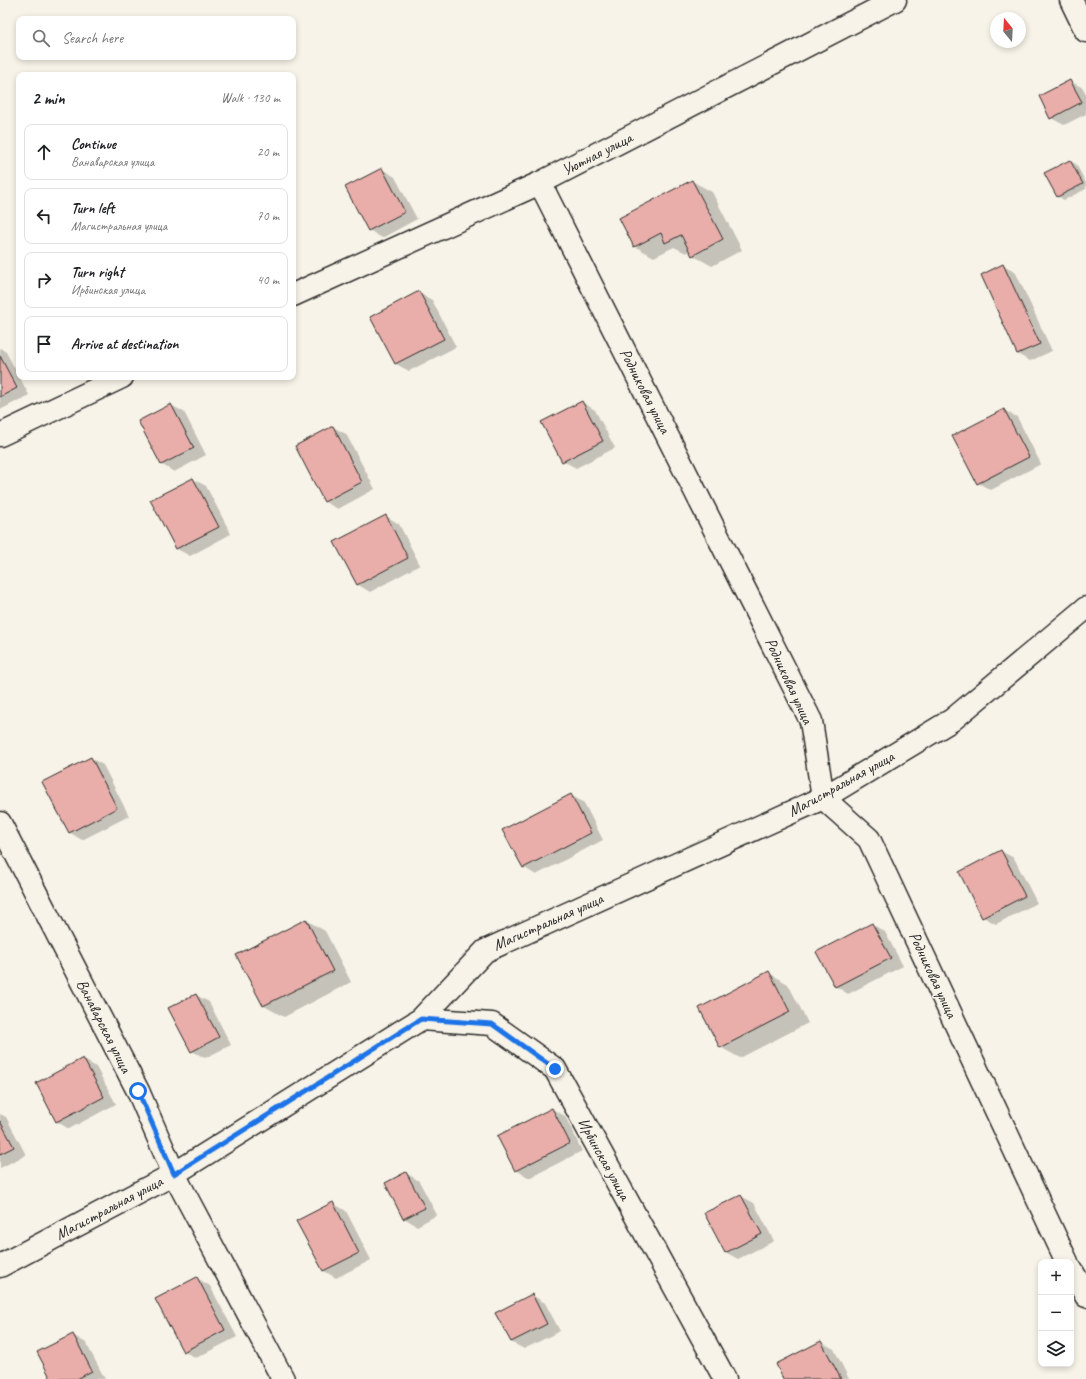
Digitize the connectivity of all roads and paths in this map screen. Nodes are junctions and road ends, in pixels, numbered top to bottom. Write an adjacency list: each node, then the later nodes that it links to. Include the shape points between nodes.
1 (895, 0): 4 (street, Уютная улица)
2 (1071, 0): 3 (street)
3 (1086, 31)
4 (540, 183): 5 (street, Уютная улица); 9 (street, Родниковая улица, via 811,721)
5 (296, 294)
6 (116, 380): 7 (street)
7 (0, 436)
8 (1086, 608): 9 (street, Магистральная улица, via 952,720)
9 (823, 798): 11 (street, Магистральная улица, via 485,951); 13 (street, Родниковая улица, via 869,840)
10 (0, 823): 12 (street, Ванаварская улица, via 138,1091)
11 (421, 1019): 12 (street, Магистральная улица); 18 (street, Ирбинская улица, via 492,1024 555,1069)
12 (174, 1174): 14 (street, Магистральная улица); 17 (street, Ванаварская улица)
13 (1067, 1259)
14 (0, 1266)
15 (1074, 1275): 16 (street)
16 (1086, 1296)
17 (283, 1379)
18 (726, 1379)

